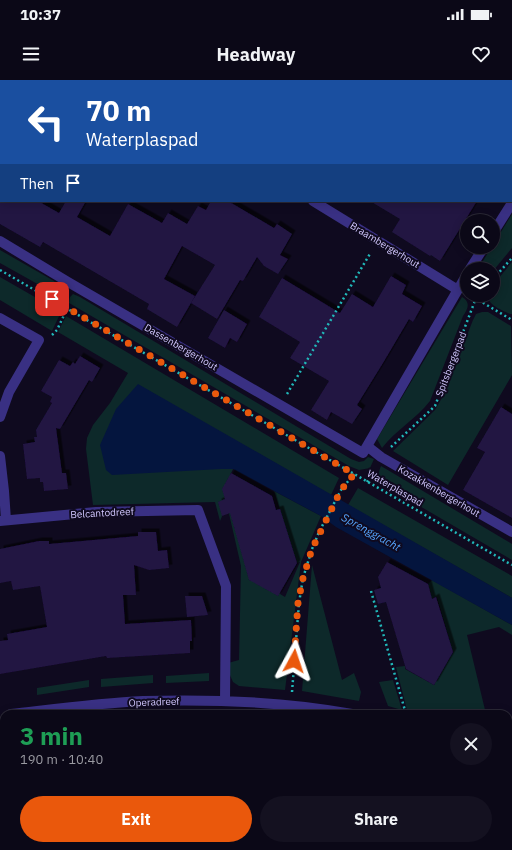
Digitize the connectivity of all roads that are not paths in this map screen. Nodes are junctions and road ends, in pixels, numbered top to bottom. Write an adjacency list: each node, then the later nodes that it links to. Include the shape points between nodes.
1 (315, 202): 6 (street, Braambergerhout)
2 (512, 203): 3 (street)
3 (500, 222)
4 (0, 240): 9 (street, Dassenbergerhout, via 280,405)
5 (460, 286): 6 (street)
6 (458, 290): 9 (street)
7 (0, 318): 8 (street, via 39,340 9,392)
8 (0, 417)
9 (365, 449): 12 (street, Kozakkenbergerhout)
10 (0, 456): 11 (street, Belcantodreef, via 4,491)
11 (3, 521): 13 (street, Belcantodreef, via 96,512 198,510 226,586)
12 (512, 532)
13 (225, 701): 14 (street, Operadreef, via 142,701); 15 (street, Operadreef)
14 (51, 710)
15 (330, 710)

